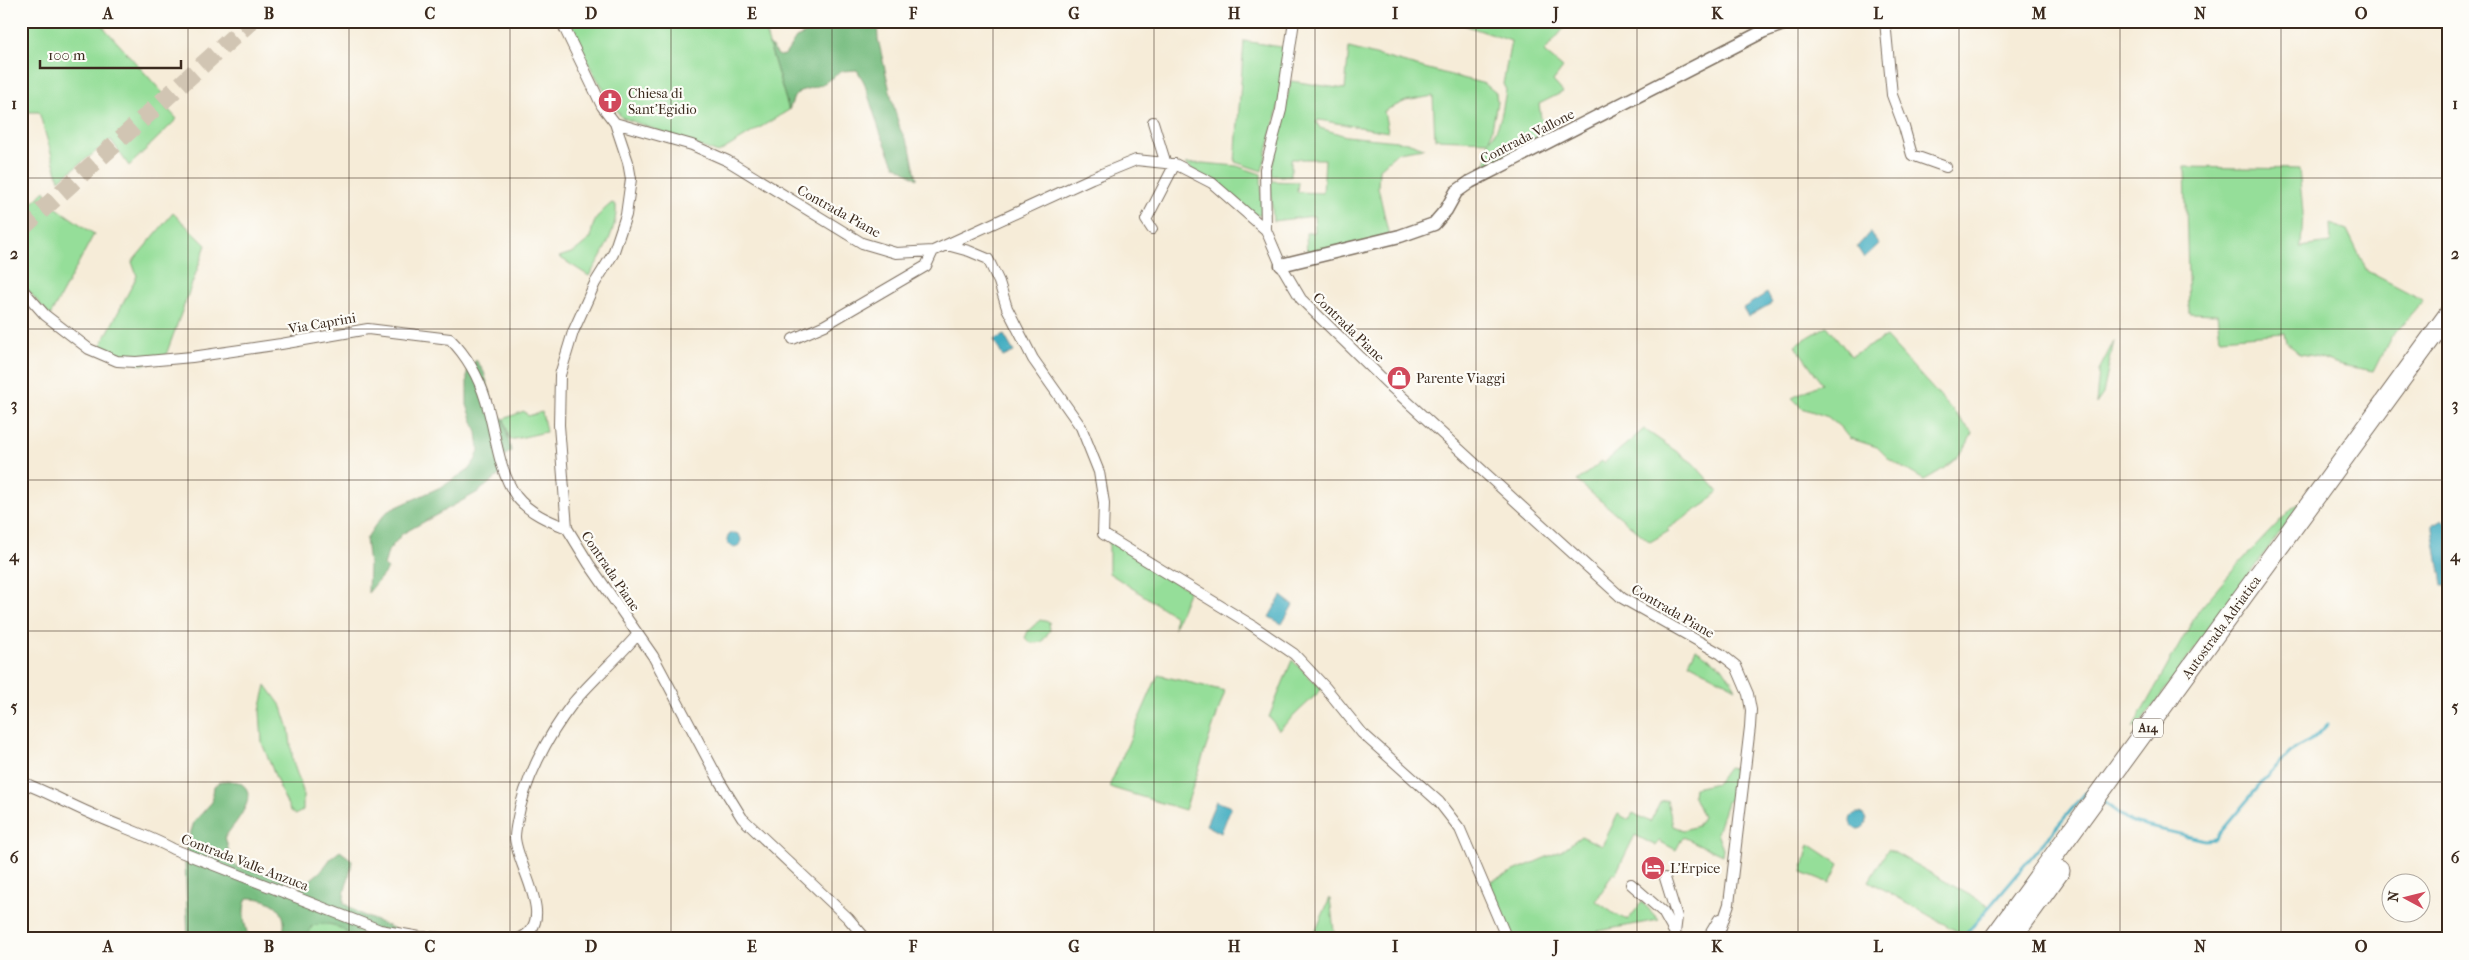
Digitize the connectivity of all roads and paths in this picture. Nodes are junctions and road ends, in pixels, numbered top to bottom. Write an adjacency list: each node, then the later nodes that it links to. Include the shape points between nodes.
1 (561, 21): 6 (street, Contrada Piane, via 602,106)
2 (1294, 21): 10 (street, via 1281,110 1265,169)
3 (1791, 21): 13 (street, Contrada Vallone, via 1764,31 1470,182 1456,192 1434,224 1400,236)
4 (1885, 21): 8 (street, via 1892,95 1912,155)
5 (1152, 122): 7 (street)
6 (615, 123): 12 (street, Contrada Piane, via 692,145 728,161 862,243 896,254); 19 (street, Contrada Piane, via 631,179 626,215 613,254 573,332 560,376 559,425)
7 (1170, 163): 9 (street, via 1146,220); 10 (street, Contrada Piane, via 1212,183); 11 (street, Contrada Piane, via 1136,160)
8 (1946, 167)
9 (1152, 229)
10 (1266, 230): 13 (street, Contrada Piane)
11 (947, 245): 12 (street, Contrada Piane); 29 (street, via 988,260 1000,282 1007,308 1033,359 1081,427 1100,472 1104,502 1103,534 1294,654 1362,733 1439,802 1460,829)
12 (933, 251): 17 (street, via 926,266 826,325)
13 (1281, 265): 24 (street, Contrada Piane, via 1301,299 1622,598 1721,654 1736,666 1751,710)
14 (21, 288): 19 (street, Via Caprini, via 45,315 66,332 90,349 117,361 192,357 368,329 450,339 473,368 486,402 507,480 517,497 547,521)
15 (2448, 315): 18 (highway, Autostrada Adriatica / A14)
16 (2448, 336): 18 (highway, Autostrada Adriatica / A14)
17 (793, 339)
18 (2305, 520): 32 (highway, Autostrada Adriatica / A14); 33 (highway, Autostrada Adriatica / A14)
19 (567, 528): 20 (street, Contrada Piane)
20 (638, 634): 27 (street, via 573,704 532,772 515,838 536,906 534,924 527,935); 28 (street, Contrada Piane, via 742,818)
21 (21, 782): 26 (street, Contrada Valle Anzuca, via 56,795 122,828 380,930 420,937)
22 (1665, 878): 25 (street, via 1677,917)
23 (1630, 884): 25 (street, via 1663,912)
24 (1729, 904): 30 (street); 31 (street, Contrada Piane)
25 (1676, 936)
26 (467, 939)
27 (518, 939)
28 (866, 939)
29 (1507, 939)
30 (1706, 939)
31 (1717, 939)
32 (1993, 939)
33 (2011, 939)

